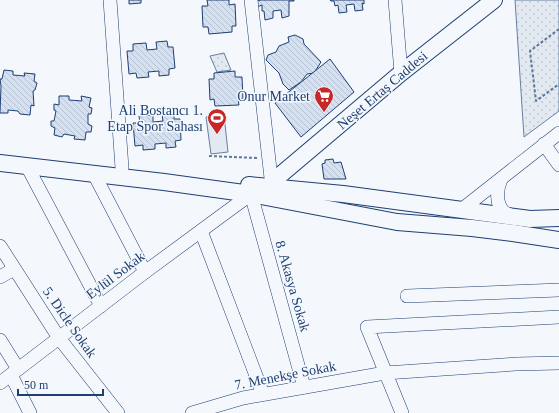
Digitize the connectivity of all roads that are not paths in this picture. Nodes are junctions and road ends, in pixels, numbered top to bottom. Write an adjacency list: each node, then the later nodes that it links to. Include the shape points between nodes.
1 (110, 0): 12 (street)
2 (251, 0): 15 (street)
3 (395, 0): 5 (street)
4 (494, 0): 5 (main road, Neşet Ertaş Caddesi)
5 (402, 73): 15 (main road, Neşet Ertaş Caddesi)
6 (559, 133): 7 (street)
7 (544, 144): 10 (street); 14 (street)
8 (0, 152): 12 (main road)
9 (0, 163): 11 (main road)
10 (559, 165)
11 (27, 166): 13 (main road); 30 (street)
12 (122, 168): 15 (main road, via 138,173 192,177 253,186)
13 (94, 174): 16 (main road); 26 (street)
14 (500, 179): 17 (street); 18 (street, via 497,200 504,212)
15 (272, 185): 17 (main road)
16 (251, 194): 20 (street, Eylül Sokak); 22 (main road, via 397,222); 38 (street, 8. Akasya Sokak)
17 (461, 210): 18 (main road)
18 (513, 217): 19 (main road)
19 (559, 218)
20 (201, 231): 26 (street, Eylül Sokak); 39 (street)
21 (559, 233): 22 (main road)
22 (518, 234): 23 (main road)
23 (559, 240)
24 (0, 246): 25 (street, 5. Dicle Sokak)
25 (14, 269): 27 (street); 32 (street, 5. Dicle Sokak)
26 (145, 272): 30 (street, Eylül Sokak)
27 (0, 277)
28 (559, 290): 29 (street)
29 (407, 296)
30 (101, 306): 32 (street, Eylül Sokak)
31 (559, 318): 36 (street, via 367,327)
32 (59, 338): 35 (street, Eylül Sokak); 41 (street, 5. Dicle Sokak)
33 (0, 340): 35 (street)
34 (559, 363): 36 (street, 7. Menekşe Sokak)
35 (14, 372): 37 (street, Eylül Sokak); 40 (street)
36 (385, 373): 38 (street, 7. Menekşe Sokak); 43 (street)
37 (0, 383)
38 (304, 387): 39 (street, 7. Menekşe Sokak)
39 (263, 394): 42 (street, 7. Menekşe Sokak)
40 (30, 413)
41 (118, 413)
42 (192, 413)
43 (402, 413)

